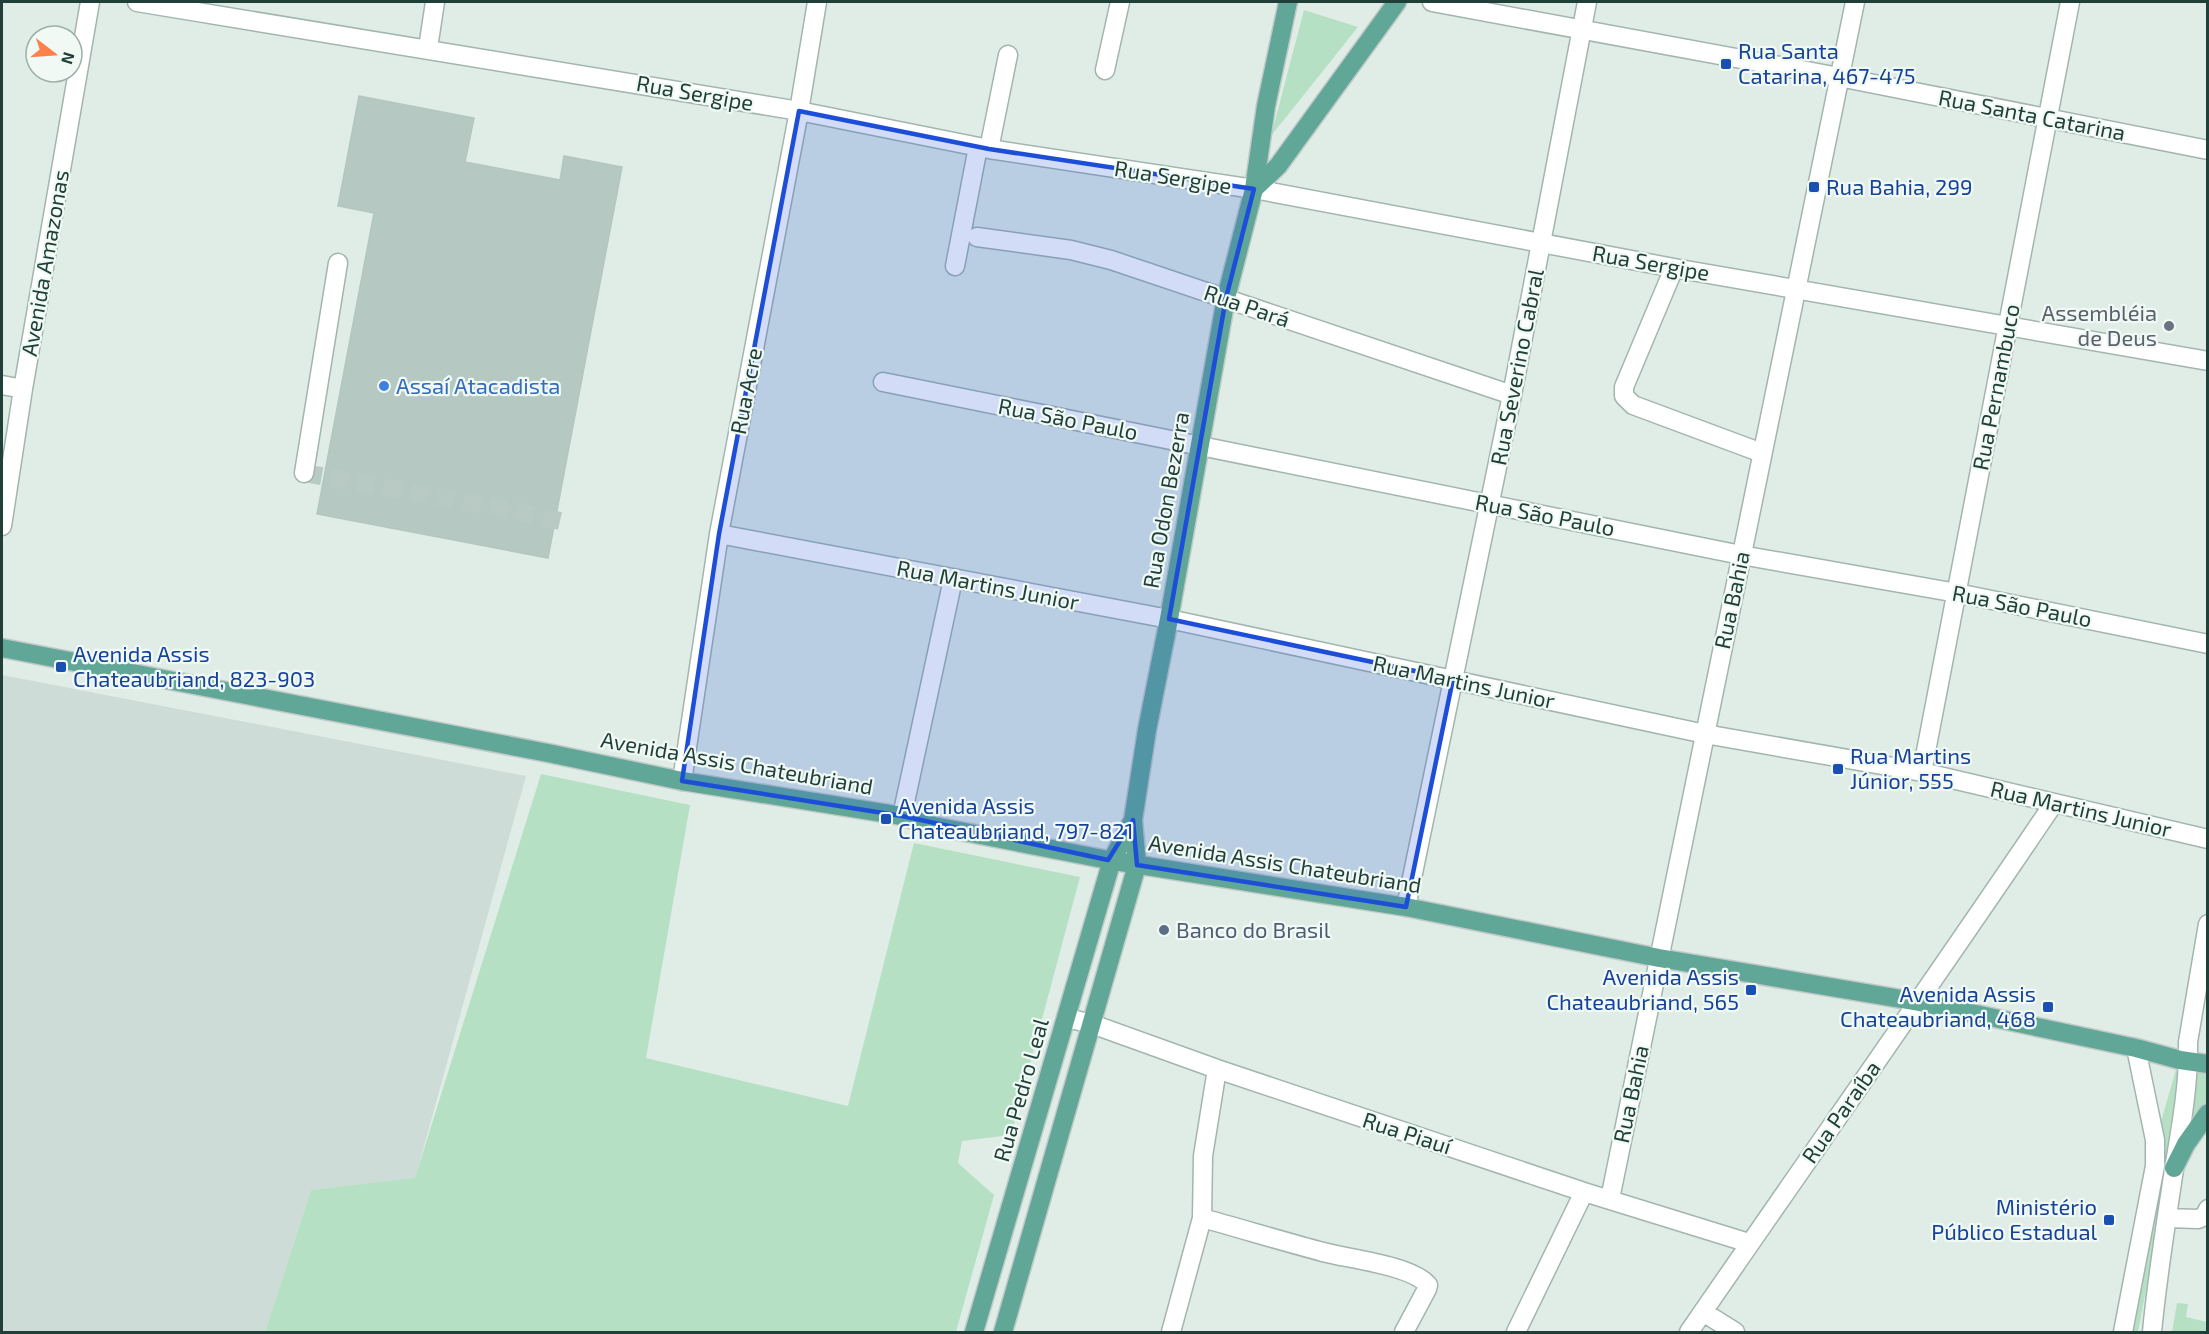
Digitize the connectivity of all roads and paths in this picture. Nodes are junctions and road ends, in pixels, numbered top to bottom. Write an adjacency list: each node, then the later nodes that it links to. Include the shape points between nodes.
1 (90, 2): 33 (street, Avenida Amazonas)
2 (137, 2): 13 (street, Rua Sergipe)
3 (435, 2): 13 (street)
4 (817, 2): 17 (street, Rua Acre)
5 (1120, 2): 15 (street)
6 (1288, 2): 21 (main road, Rua Odon Bezerra, via 1266,106)
7 (1397, 2): 21 (main road, via 1278,166)
8 (1432, 2): 12 (street, Rua Santa Catarina)
9 (1587, 2): 12 (street, Rua Severino Cabral)
10 (1855, 2): 16 (street, Rua Bahia)
11 (2070, 2): 18 (street, Rua Pernambuco)
12 (1583, 28): 16 (street, Rua Santa Catarina); 23 (street, Rua Severino Cabral)
13 (428, 48): 17 (street, Rua Sergipe)
14 (1008, 55): 19 (street)
15 (1105, 70)
16 (1839, 77): 18 (street, Rua Santa Catarina); 27 (street, Rua Bahia)
17 (799, 111): 19 (street, Rua Sergipe); 40 (street, Rua Acre)
18 (2048, 118): 20 (street, Rua Santa Catarina); 29 (street, Rua Pernambuco)
19 (983, 148): 21 (street, Rua Sergipe); 25 (street)
20 (2208, 150)
21 (1254, 189): 23 (street, Rua Sergipe); 28 (main road, Rua Odon Bezerra)
22 (977, 237): 28 (street, Rua Pará, via 1071,250)
23 (1541, 243): 26 (street, Rua Sergipe); 34 (street, Rua Severino Cabral)
24 (338, 263): 37 (street)
25 (956, 266)
26 (1674, 268): 27 (street, Rua Sergipe); 36 (street, via 1624,387 1624,396 1633,405)
27 (1796, 288): 29 (street, Rua Sergipe); 36 (street, Rua Bahia)
28 (1226, 298): 34 (street, Rua Pará); 35 (main road, Rua Odon Bezerra)
29 (2008, 327): 30 (street, Rua Sergipe); 43 (street, Rua Pernambuco)
30 (2208, 361)
31 (883, 382): 35 (street, Rua São Paulo)
32 (2, 385): 33 (street)
33 (23, 389): 39 (street, Avenida Amazonas)
34 (1512, 395): 38 (street, Rua Severino Cabral)
35 (1200, 445): 38 (street, Rua São Paulo); 44 (main road, Rua Odon Bezerra)
36 (1762, 453): 41 (street, Rua Bahia)
37 (304, 473)
38 (1490, 504): 41 (street, Rua São Paulo); 47 (street, Rua Severino Cabral)
39 (2, 526)
40 (719, 534): 42 (street, Rua Martins Junior); 50 (street, Rua Acre)
41 (1741, 555): 43 (street, Rua São Paulo); 48 (street, Rua Bahia)
42 (953, 579): 44 (street, Rua Martins Junior); 52 (street)
43 (1957, 593): 45 (street, Rua São Paulo); 49 (street, Rua Pernambuco)
44 (1169, 619): 47 (street, Rua Martins Junior); 53 (main road, Rua Odon Bezerra)
45 (2208, 644)
46 (2, 648): 50 (main road, Avenida Assis Chateubriand)
47 (1453, 679): 48 (street, Rua Martins Junior); 57 (street, Rua Severino Cabral)
48 (1705, 734): 49 (street, Rua Martins Junior); 59 (street, Rua Bahia)
49 (1923, 772): 51 (street, Rua Martins Junior)
50 (682, 781): 52 (main road, Avenida Assis Chateubriand)
51 (2054, 804): 54 (street, Rua Martins Junior); 60 (street, Rua Paraíba)
52 (902, 816): 55 (main road, Avenida Assis Chateubriand, via 929,825)
53 (1133, 820): 55 (main road, Rua Odon Bezerra); 56 (main road, Rua Odon Bezerra)
54 (2208, 839)
55 (1112, 860): 56 (main road, Avenida Assis Chateubriand); 61 (main road, Rua Pedro Leal)
56 (1137, 865): 57 (main road, Avenida Assis Chateubriand); 62 (main road)
57 (1406, 908): 59 (main road, Avenida Assis Chateubriand)
58 (2208, 924): 64 (street)
59 (1659, 958): 60 (main road, Avenida Assis Chateubriand); 70 (street, Rua Bahia)
60 (1919, 1002): 63 (main road, Avenida Assis Chateubriand); 74 (street, Rua Paraíba)
61 (1067, 1018): 62 (street, Rua Piauí); 77 (main road, Rua Pedro Leal)
62 (1092, 1024): 66 (street, Rua Piauí); 78 (main road)
63 (2136, 1048): 64 (main road, Avenida Assis Chateubriand); 83 (street, via 2155,1140 2155,1166)
64 (2188, 1061): 65 (main road, Avenida Assis Chateubriand); 68 (street)
65 (2208, 1064)
66 (1217, 1070): 69 (street, Rua Piauí); 72 (street, via 1203,1156)
67 (2208, 1113): 68 (main road)
68 (2174, 1168): 73 (street)
69 (1584, 1192): 70 (street, Rua Piauí); 81 (street)
70 (1610, 1199): 74 (street, Rua Piauí)
71 (2208, 1209): 73 (street, via 2198,1219)
72 (1202, 1218): 79 (street); 80 (street, via 1326,1253 1382,1264 1422,1279 1427,1289)
73 (2167, 1218): 84 (street)
74 (1749, 1243): 75 (street, Rua Paraíba)
75 (1703, 1312): 76 (street, Rua Paraíba); 82 (street)
76 (1693, 1331)
77 (974, 1332)
78 (1003, 1332)
79 (1171, 1332)
80 (1404, 1332)
81 (1516, 1332)
82 (1735, 1332)
83 (2123, 1332)
84 (2152, 1332)

